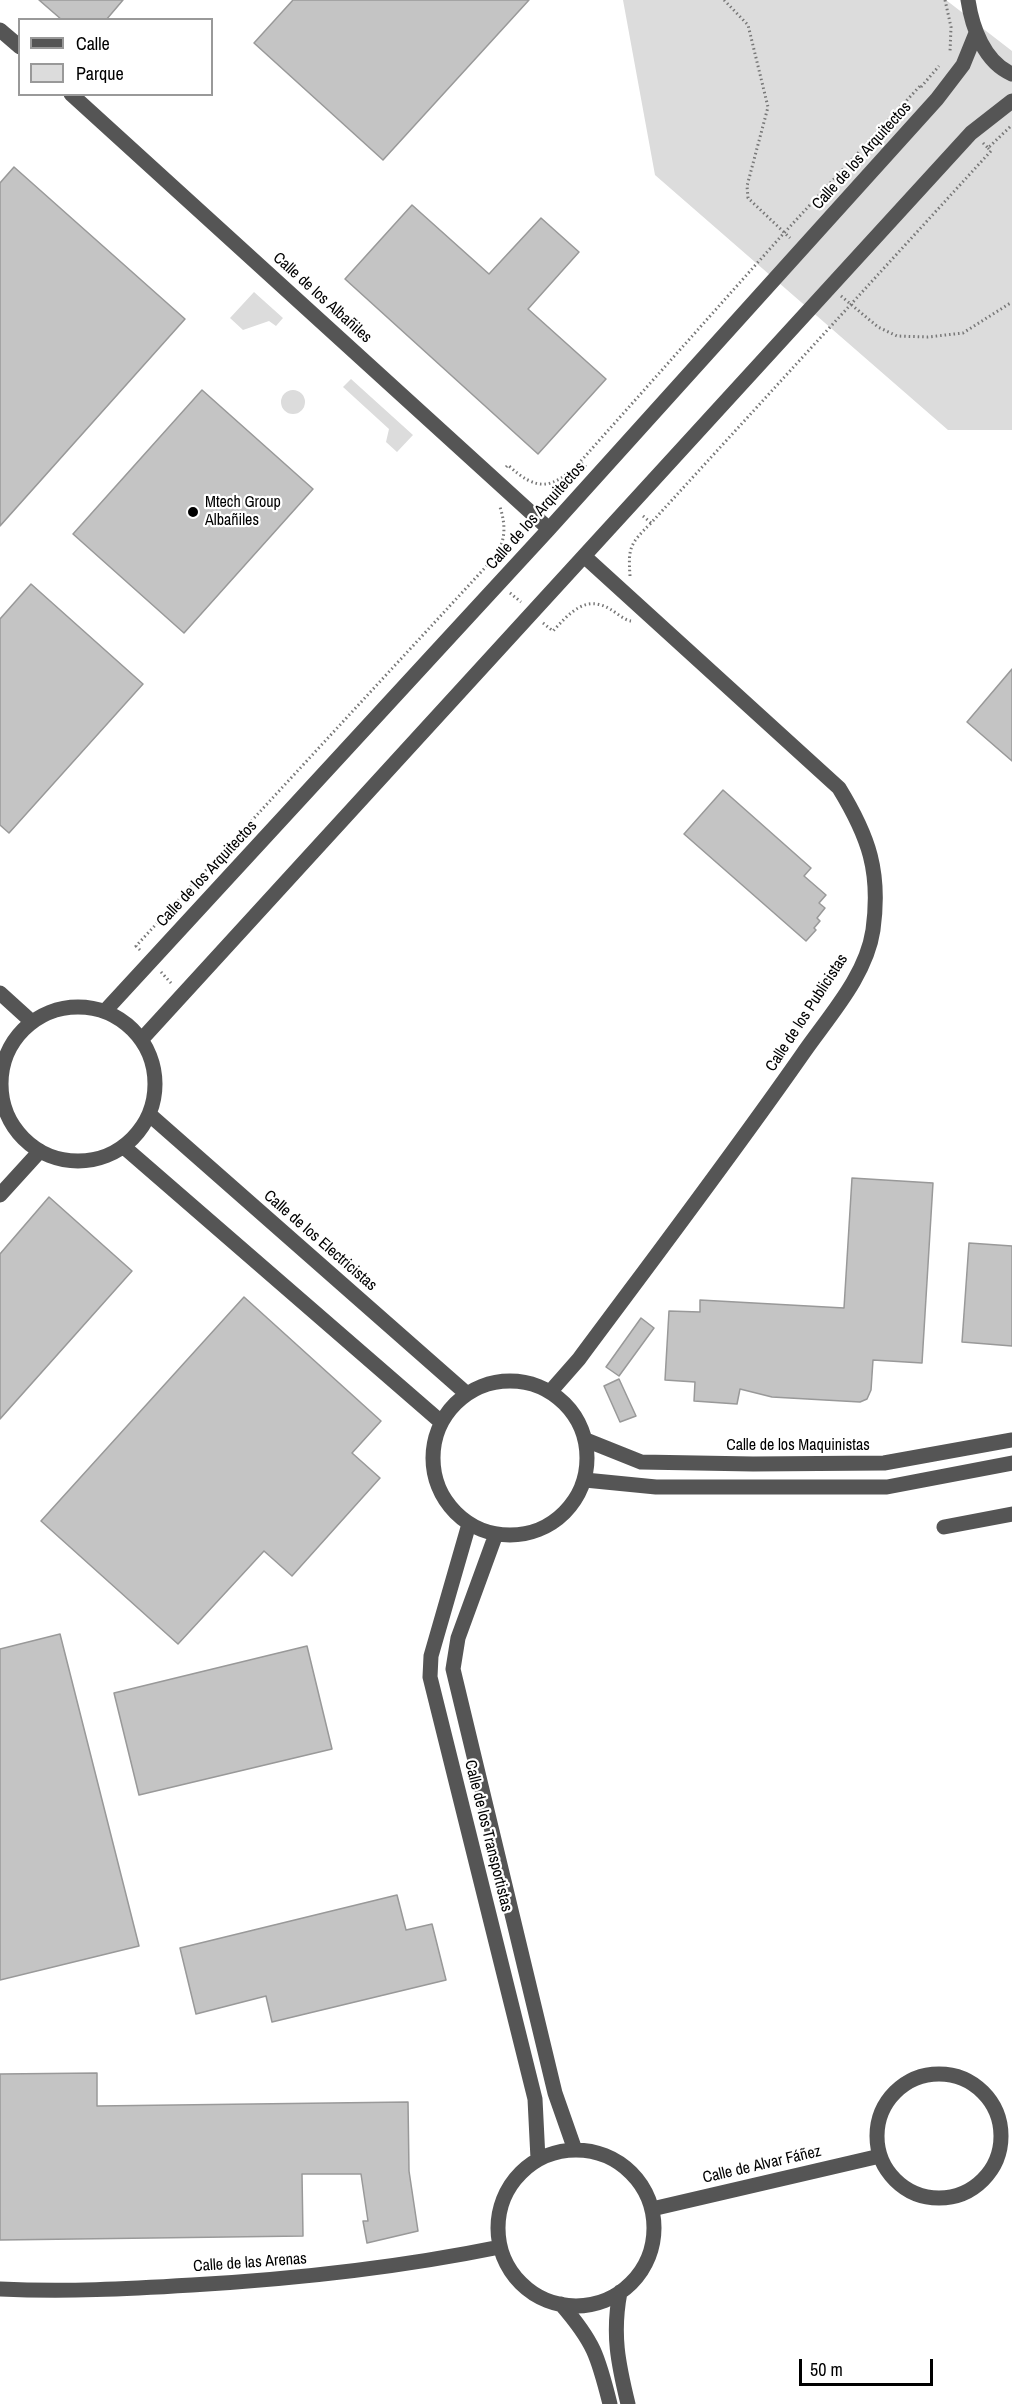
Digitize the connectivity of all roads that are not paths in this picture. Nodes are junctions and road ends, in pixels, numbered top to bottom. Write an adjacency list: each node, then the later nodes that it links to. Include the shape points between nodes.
1 (968, 0): 3 (street)
2 (0, 30): 4 (street)
3 (976, 33): 5 (street, via 988,54); 8 (street, Calle de los Arquitectos, via 963,65 937,99)
4 (18, 45)
5 (1012, 74)
6 (73, 96): 8 (street, Calle de los Albañiles)
7 (1012, 101): 9 (street, via 971,133)
8 (549, 529): 11 (street, Calle de los Arquitectos)
9 (584, 556): 13 (street); 20 (street, Calle de los Publicistas, via 839,788 862,825 876,878 873,932 859,972 765,1108 579,1359)
10 (0, 993): 12 (street)
11 (105, 1011): 12 (street, via 80,1006 55,1010); 13 (street, via 125,1022)
12 (32, 1022): 14 (street)
13 (142, 1039): 15 (street, via 153,1063 156,1089)
14 (5, 1042): 16 (street, via 1,1092)
15 (150, 1115): 17 (street); 21 (street, Calle de los Electricistas)
16 (4, 1119): 18 (street)
17 (124, 1147): 18 (street, via 105,1157 83,1161 60,1159); 22 (street)
18 (40, 1151): 19 (street)
19 (0, 1195)
20 (550, 1392): 21 (street, via 530,1383 508,1380 487,1384); 23 (street, via 578,1421)
21 (467, 1394): 22 (street)
22 (441, 1422): 28 (street, via 433,1456 439,1489 451,1509)
23 (586, 1440): 24 (street, Calle de los Maquinistas, via 641,1462 884,1464); 26 (street)
24 (1012, 1440)
25 (1012, 1463): 26 (street, via 887,1487 656,1487)
26 (585, 1480): 30 (street, via 576,1500 541,1529 519,1535)
27 (1012, 1514): 29 (street)
28 (469, 1524): 30 (street); 33 (street, Calle de los Transportistas, via 431,1656 430,1677 535,2098)
29 (944, 1527)
30 (496, 1534): 31 (street, Calle de los Transportistas, via 458,1638 453,1669 555,2093)
31 (575, 2150): 33 (street); 34 (street, via 601,2154 624,2166 641,2185)
32 (880, 2156): 32 (street, via 891,2175 907,2189 927,2197 949,2197 970,2190 987,2177 998,2158 1002,2137 999,2115 982,2091 958,2076 919,2076 902,2086 884,2109 877,2137); 34 (street, Calle de Alvar Fáñez)
33 (538, 2159): 35 (street, via 518,2175 504,2196 498,2221)
34 (652, 2209): 37 (street, via 654,2232 649,2256 637,2276)
35 (500, 2247): 36 (street, Calle de las Arenas, via 432,2261 300,2279 72,2292); 38 (street, via 508,2267 522,2284 540,2297)
36 (0, 2289)
37 (620, 2292): 38 (street, via 581,2306); 40 (street, via 614,2322)
38 (561, 2304): 39 (street, via 585,2332 595,2351)
39 (610, 2404)
40 (628, 2404)

